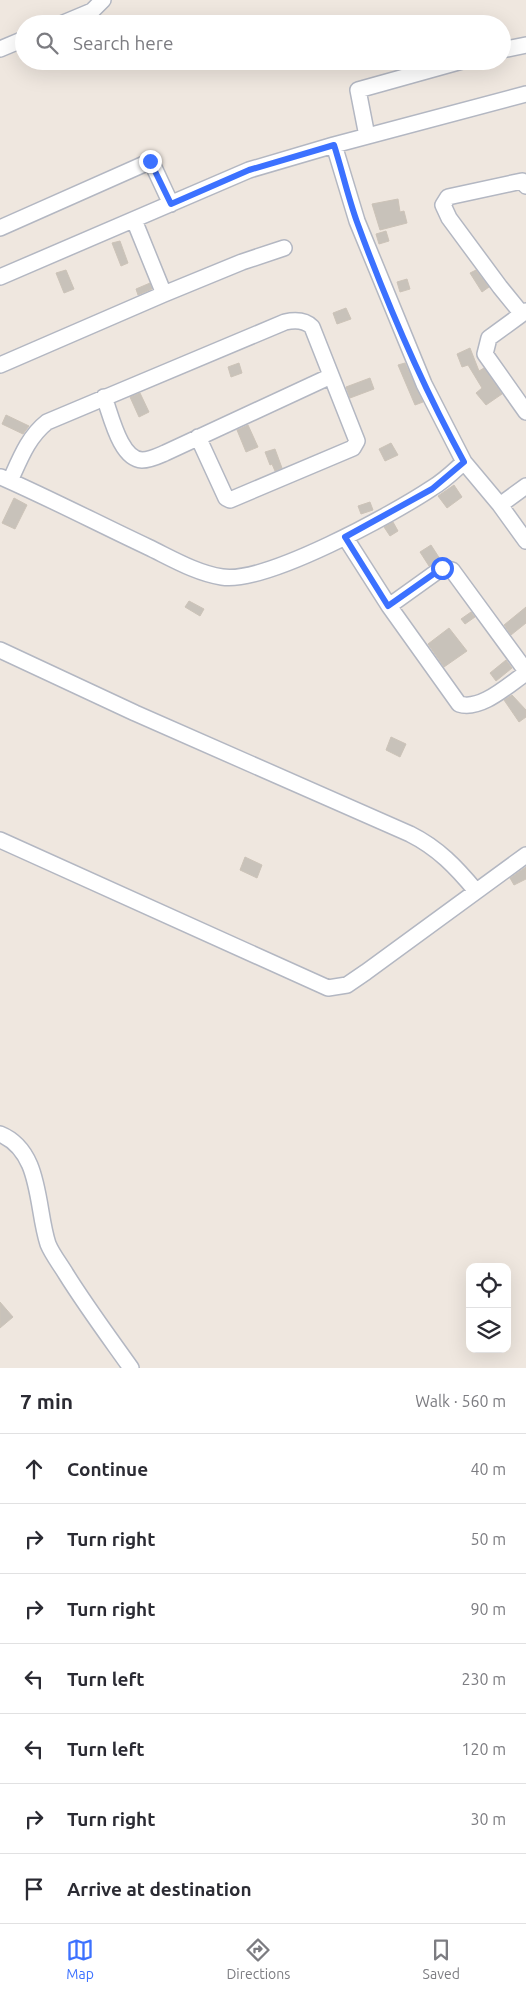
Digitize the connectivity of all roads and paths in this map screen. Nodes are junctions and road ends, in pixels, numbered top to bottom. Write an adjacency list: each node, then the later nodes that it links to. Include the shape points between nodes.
1 (103, 0): 2 (street)
2 (82, 15)
3 (15, 43): 6 (street)
4 (526, 45): 5 (street)
5 (511, 48)
6 (0, 49)
7 (430, 70): 9 (street, via 358,90)
8 (526, 94): 9 (street)
9 (367, 136): 10 (street)
10 (334, 145): 12 (street, via 249,170); 24 (street, via 357,220 403,335)
11 (526, 186): 18 (street, via 522,181 448,197 443,205 500,288)
12 (171, 204): 13 (street); 14 (street, via 150,161)
13 (134, 220): 16 (street); 17 (street)
14 (0, 228)
15 (284, 248): 17 (street)
16 (0, 277)
17 (164, 294): 19 (street)
18 (524, 313): 22 (street, via 489,338 485,354)
19 (0, 366)
20 (331, 376): 21 (street, via 312,327 292,321); 23 (street); 23 (street, via 357,438 353,448 230,500 226,498)
21 (104, 397): 23 (street, via 124,450 135,458 151,458); 25 (street, via 47,422 35,431)
22 (524, 404)
23 (198, 437)
24 (464, 462): 27 (street); 28 (street, via 432,489)
25 (5, 478): 28 (street, via 212,575 245,576)
26 (526, 486): 27 (street)
27 (500, 505): 29 (street)
28 (345, 537): 30 (street)
29 (526, 541)
30 (388, 606): 32 (street, via 458,704 480,704); 32 (street, via 442,568 452,570)
31 (0, 650): 35 (street, via 416,837 445,856)
32 (526, 672)
33 (0, 840): 35 (street, via 328,988 347,985)
34 (526, 855): 35 (street)
35 (476, 891)
36 (0, 1134): 37 (street, via 11,1138 31,1169 49,1245 80,1297)
37 (131, 1368)

